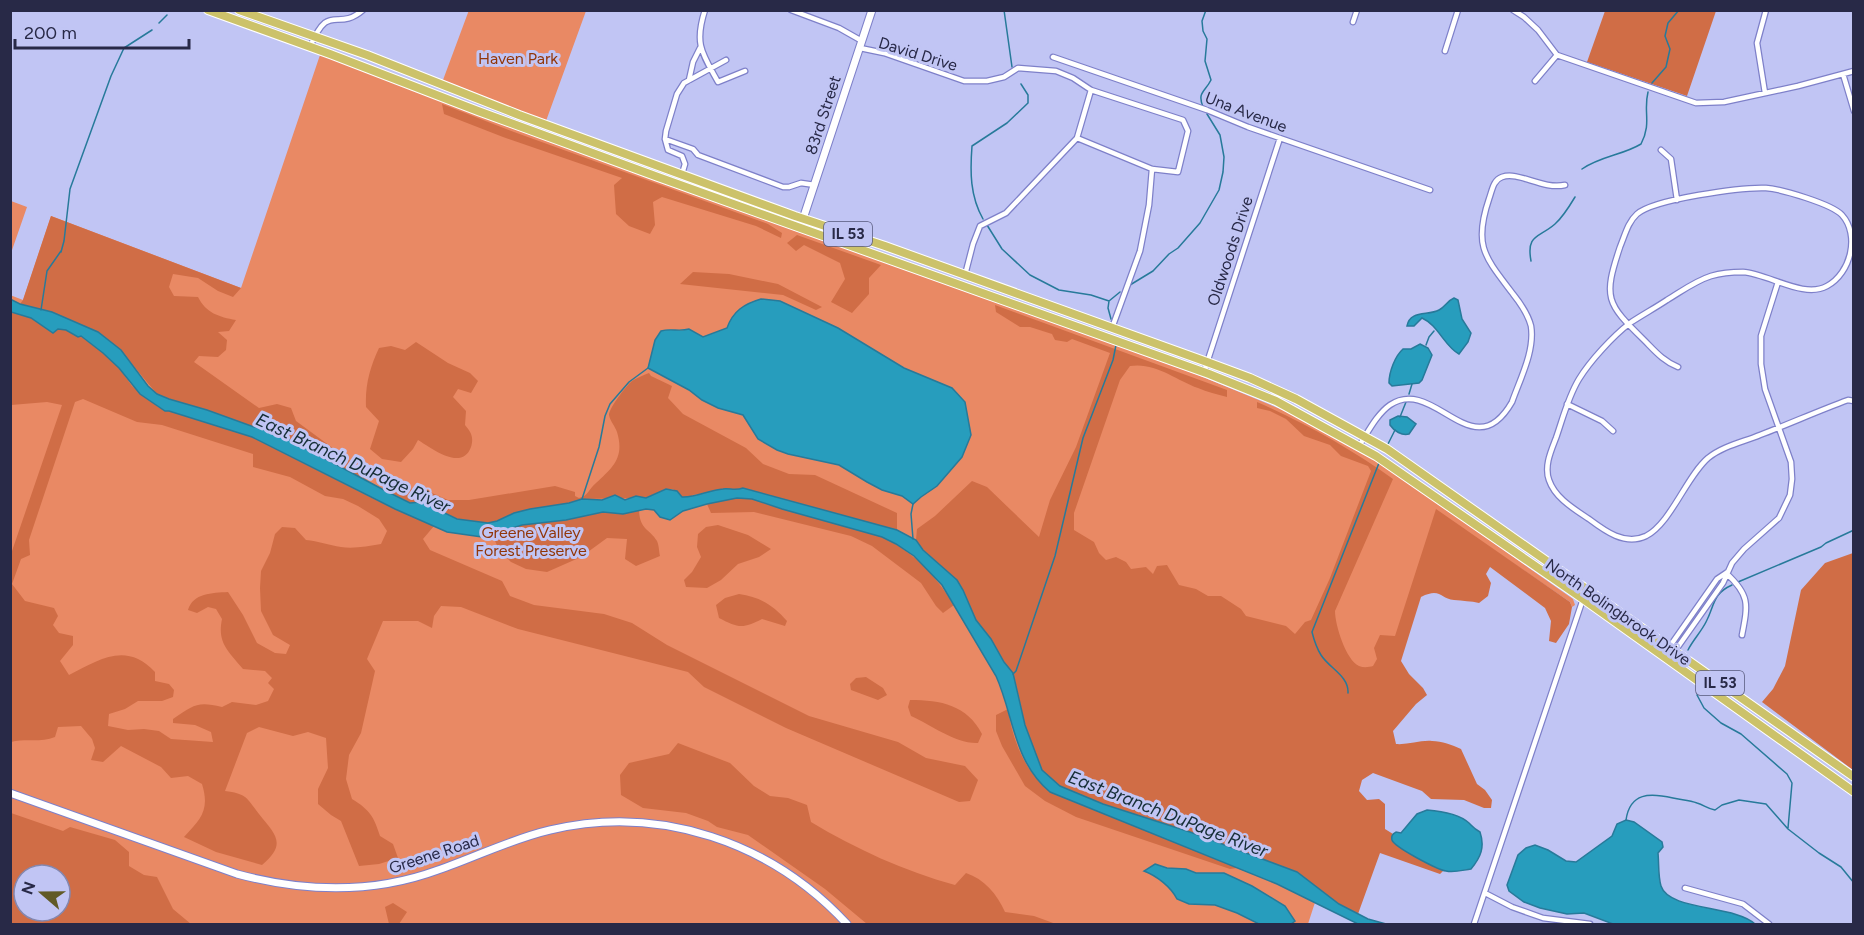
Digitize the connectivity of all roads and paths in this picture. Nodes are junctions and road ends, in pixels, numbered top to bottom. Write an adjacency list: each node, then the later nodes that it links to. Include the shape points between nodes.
1 (208, 10): 14 (main road, IL 53)
2 (239, 10): 12 (main road, IL 53)
3 (363, 10): 12 (street, via 349,18 323,20)
4 (705, 10): 15 (street)
5 (791, 10): 13 (street, David Drive, via 839,27)
6 (872, 10): 13 (street, 83rd Street)
7 (1357, 10): 11 (street)
8 (1458, 10): 16 (street)
9 (1513, 10): 17 (street, via 1531,23)
10 (1766, 10): 27 (street, via 1756,43)
11 (1353, 22)
12 (314, 36): 14 (street); 34 (main road, IL 53)
13 (861, 44): 26 (street, David Drive, via 964,81 987,81 1018,68 1035,69 1056,71); 35 (street, 83rd Street)
14 (310, 47): 40 (main road, IL 53)
15 (700, 48): 20 (street); 24 (street)
16 (1444, 51)
17 (1557, 55): 25 (street); 27 (street, via 1696,103 1724,102)
18 (1053, 57): 30 (street, Una Avenue)
19 (726, 60): 20 (street)
20 (711, 69): 21 (street, via 718,82); 24 (street)
21 (745, 70)
22 (1854, 71): 23 (street)
23 (1843, 74): 27 (street); 28 (street)
24 (688, 80): 31 (street, via 677,94)
25 (1535, 81)
26 (1091, 90): 29 (street); 33 (street, David Drive, via 1183,120 1188,130 1178,172)
27 (1765, 93)
28 (1854, 111)
29 (1077, 138): 33 (street); 41 (street, via 1006,213 980,226)
30 (1280, 138): 37 (street, Una Avenue); 45 (street, Oldwoods Drive)
31 (664, 139): 34 (street, via 668,150 682,156); 35 (street, via 783,187)
32 (1660, 150): 38 (street, via 1671,159)
33 (1152, 169): 44 (street, via 1140,251)
34 (682, 174): 39 (main road, IL 53)
35 (815, 184): 39 (street, 83rd Street)
36 (1565, 185): 52 (street, via 1551,187 1513,176 1500,177 1482,222 1486,256 1525,311 1531,328 1530,346 1508,410 1498,420 1469,426 1426,402 1402,400 1383,412)
37 (1430, 190)
38 (1677, 200): 42 (street, via 1768,188 1839,212 1848,223 1853,240 1845,269 1830,284 1815,291); 43 (street, via 1638,212 1628,225 1610,276 1615,310)
39 (804, 218): 40 (street, 83rd Street); 41 (main road, IL 53)
40 (800, 228): 47 (main road, IL 53)
41 (965, 276): 44 (main road, IL 53)
42 (1778, 282): 43 (street, via 1743,272 1716,274 1700,279); 50 (street, via 1761,336 1761,364)
43 (1628, 325): 46 (street, via 1665,362); 49 (street, via 1580,378)
44 (1112, 328): 45 (main road, IL 53)
45 (1207, 362): 47 (street, Oldwoods Drive); 52 (main road, IL 53, via 1296,399)
46 (1678, 367)
47 (1204, 372): 53 (main road, IL 53, via 1276,401)
48 (1854, 401): 50 (street, via 1814,412)
49 (1567, 404): 50 (street, via 1548,462 1548,478 1567,504 1609,534 1623,539 1643,538 1657,528 1707,459 1722,449); 51 (street, via 1602,421)
50 (1778, 428): 54 (street, via 1791,462 1790,495 1779,518 1744,549)
51 (1613, 431)
52 (1365, 437): 53 (street); 57 (main road, North Bolingbrook Drive / IL 53)
53 (1359, 446): 55 (main road, North Bolingbrook Drive / IL 53)
54 (1726, 573): 56 (street, via 1742,589 1746,600); 57 (street, via 1723,583)
55 (1583, 599): 58 (main road, North Bolingbrook Drive / IL 53); 63 (street)
56 (1742, 635)
57 (1671, 650): 58 (street); 59 (main road, North Bolingbrook Drive / IL 53)
58 (1665, 659): 60 (main road, North Bolingbrook Drive / IL 53)
59 (1854, 777)
60 (1854, 792)
61 (10, 793): 64 (street, Greene Road, via 237,874 316,888 372,886 409,879 564,827 617,822 674,826 729,842 774,864 812,891)
62 (1685, 888): 67 (street, via 1743,904)
63 (1485, 893): 65 (street); 66 (street, via 1512,908 1543,918)
64 (847, 924)
65 (1474, 924)
66 (1590, 924)
67 (1769, 924)

